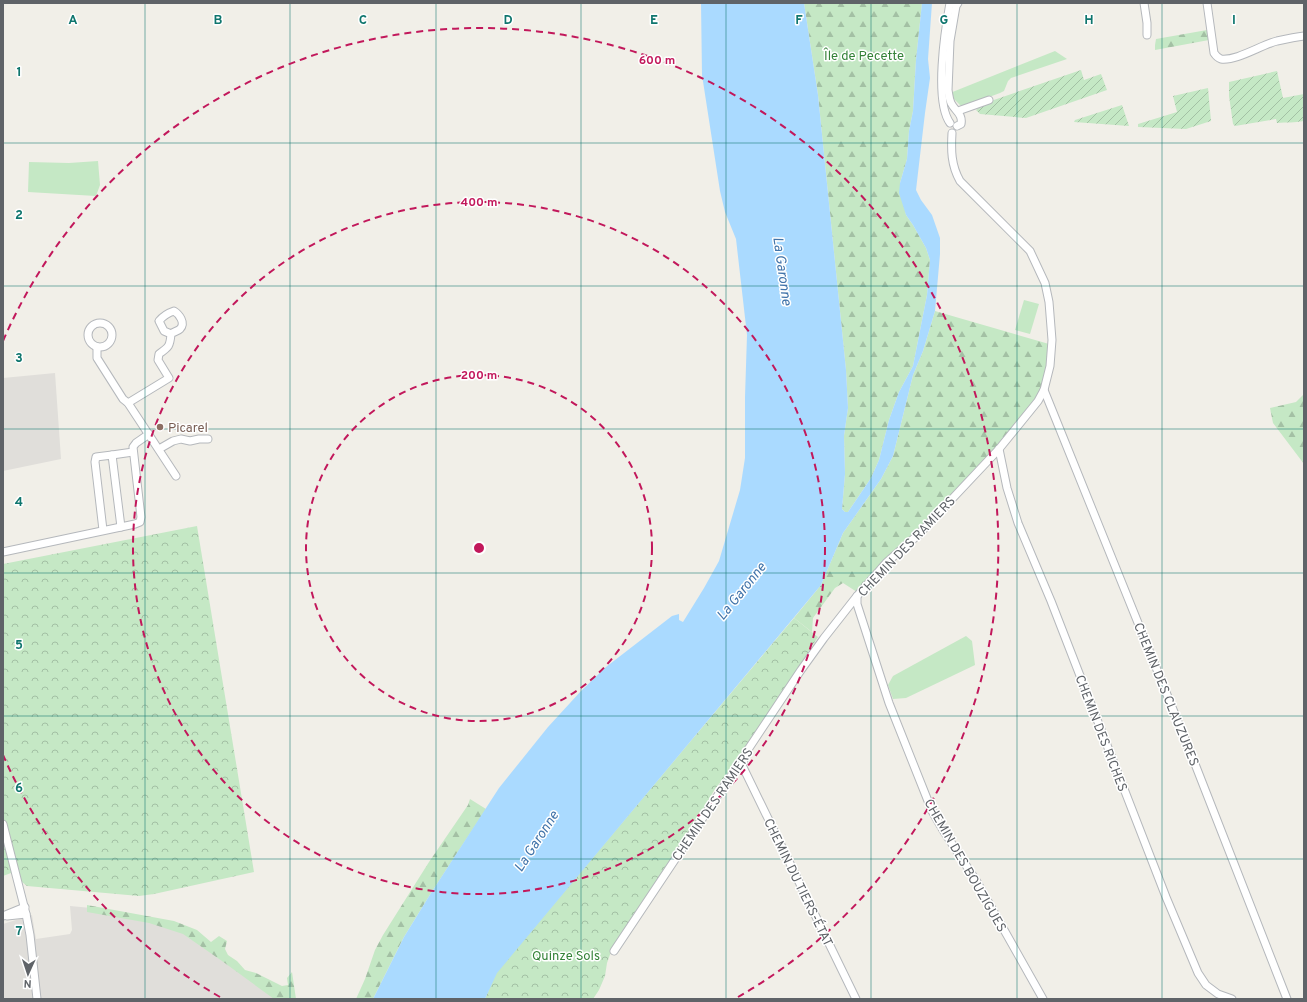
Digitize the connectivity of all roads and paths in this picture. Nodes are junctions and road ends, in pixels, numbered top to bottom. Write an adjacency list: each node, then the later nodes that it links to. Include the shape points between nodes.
1 (950, 3): 9 (street, via 943,49 942,100 945,114)
2 (958, 3): 8 (street, via 950,41 948,90 952,105)
3 (1144, 3): 5 (street)
4 (1207, 3): 6 (street, via 1214,53 1220,59 1241,56 1276,41)
5 (1147, 35)
6 (1304, 36)
7 (989, 100): 8 (street)
8 (958, 111): 9 (street, via 962,119 961,124)
9 (954, 125): 12 (street, CHEMIN DES RAMIERS, via 956,131 952,133 951,153 955,173 1030,251 1045,283 1052,340 1050,366)
10 (171, 334): 13 (street, via 169,347 159,354 158,360 169,378)
11 (97, 347): 13 (street, via 97,358)
12 (1044, 390): 17 (street, CHEMIN DES RAMIERS); 36 (street, CHEMIN DES CLAUZURES, via 1195,764)
13 (128, 403): 14 (street)
14 (149, 434): 16 (street); 18 (street, via 136,443)
15 (208, 439): 16 (street, via 181,439)
16 (159, 449): 20 (street)
17 (999, 450): 24 (street, CHEMIN DES RAMIERS, via 919,534 886,563); 35 (street, CHEMIN DES RICHES, via 1018,523 1198,973 1218,994)
18 (133, 452): 19 (street); 21 (street, via 141,517 140,522)
19 (112, 455): 21 (street); 22 (street, via 96,457 95,462)
20 (176, 476)
21 (121, 527): 22 (street)
22 (104, 530): 23 (street)
23 (3, 552)
24 (857, 596): 25 (street, CHEMIN DES RAMIERS); 26 (street, CHEMIN DES BOUZIGUES)
25 (847, 609): 26 (street); 27 (street, CHEMIN DES RAMIERS, via 801,670 748,751)
26 (860, 613): 34 (street, CHEMIN DES BOUZIGUES, via 889,703 932,811 977,882)
27 (742, 765): 31 (street, CHEMIN DES RAMIERS, via 733,773); 33 (street, CHEMIN DU TIERS-ÉTAT)
28 (3, 824): 29 (street)
29 (25, 910): 30 (street); 32 (street)
30 (3, 916)
31 (614, 951)
32 (37, 999)
33 (856, 999)
34 (1043, 999)
35 (1232, 999)
36 (1286, 999)

